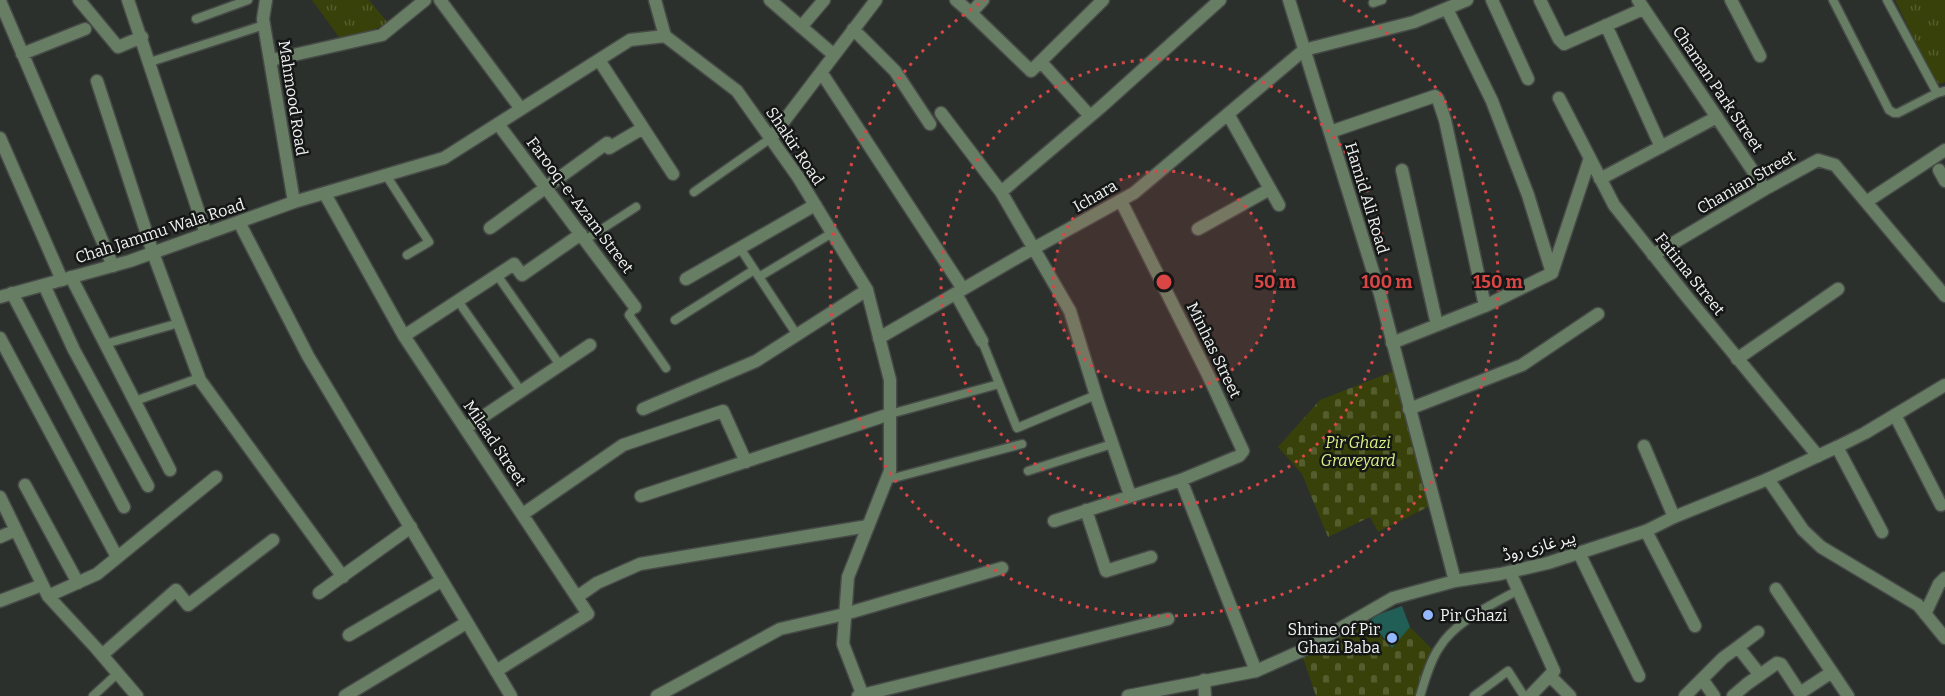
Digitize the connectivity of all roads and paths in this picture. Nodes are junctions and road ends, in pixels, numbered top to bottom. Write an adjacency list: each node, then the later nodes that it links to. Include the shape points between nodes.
1 (79, 0): 35 (street, via 118,47)
2 (128, 0): 35 (street)
3 (248, 0): 28 (lane)
4 (266, 0): 29 (street, Mahmood Road)
5 (425, 0): 40 (street, via 382,35)
6 (440, 0): 49 (street)
7 (770, 0): 31 (street)
8 (824, 0): 31 (street)
9 (876, 0): 33 (street)
10 (956, 0): 27 (street)
11 (983, 0): 27 (street)
12 (1103, 0): 43 (street)
13 (1220, 0): 52 (street)
14 (1289, 0): 36 (street, Hamid Ali Road)
15 (1382, 0): 24 (lane)
16 (1467, 0): 26 (street)
17 (1492, 0): 45 (street)
18 (1540, 0): 30 (street, via 1564,44)
19 (1731, 0): 39 (street)
20 (1833, 0): 47 (lane, via 1889,110 1899,113)
21 (1887, 0): 47 (lane)
22 (0, 1): 37 (street)
23 (654, 1): 34 (street)
24 (1373, 3)
25 (1641, 4): 30 (street); 53 (street, Chaman Park Street)
26 (1447, 9): 36 (street, via 1414,22); 92 (street, via 1496,111)
27 (971, 13): 43 (street, via 1032,71)
28 (196, 19)
29 (264, 25): 40 (street, Mahmood Road); 42 (lane)
30 (1606, 25): 60 (street)
31 (801, 27): 38 (street)
32 (85, 29): 37 (street)
33 (854, 29): 38 (street); 54 (street, via 895,71)
34 (665, 36): 41 (street, via 630,40); 59 (street, Shakir Road, via 737,91)
35 (142, 37): 42 (street)
36 (1304, 50): 51 (street, Ichara); 57 (street, Hamid Ali Road)
37 (22, 54): 90 (street)
38 (834, 55): 44 (street)
39 (1760, 56)
40 (271, 60): 74 (street, Mahmood Road)
41 (599, 60): 49 (street); 56 (street)
42 (150, 62): 83 (street)
43 (1041, 62): 52 (street)
44 (821, 72): 59 (street); 99 (street)
45 (1528, 79)
46 (97, 81): 87 (street)
47 (1941, 92)
48 (1559, 98): 62 (street, Fatima Street)
49 (521, 110): 55 (street)
50 (941, 113): 71 (street)
51 (1228, 114): 68 (street); 73 (street, Ichara)
52 (1090, 116): 71 (street)
53 (1717, 117): 60 (street); 69 (street, Chaman Park Street)
54 (930, 123)
55 (498, 124): 65 (street, via 444,158); 67 (street, Farooq-e-Azam Street)
56 (643, 128): 64 (street); 67 (street, via 609,148 607,143)
57 (1330, 132): 103 (street, via 1437,97); 115 (street, Hamid Ali Road)
58 (0, 138): 94 (street)
59 (771, 138): 70 (lane); 76 (street, Shakir Road)
60 (1661, 147): 66 (street)
61 (1945, 150): 75 (street)
62 (1590, 158): 66 (street, Fatima Street); 92 (street)
63 (1402, 170): 108 (street)
64 (673, 174)
65 (386, 176): 72 (street); 88 (lane, via 429,242)
66 (1600, 179): 89 (street, Fatima Street, via 1614,206)
67 (546, 188): 80 (street); 84 (street, Farooq-e-Azam Street)
68 (1270, 189): 77 (street); 81 (street)
69 (1765, 189): 75 (street, Chanian Street, via 1818,160 1835,165); 89 (street, Chanian Street)
70 (694, 192)
71 (1001, 192): 86 (street)
72 (325, 194): 74 (street); 110 (street, Milaad Street)
73 (1121, 201): 86 (street, Ichara); 142 (street, Minhas Street, via 1243,451)
74 (294, 202): 79 (street, Chah Jammu Wala Road)
75 (1866, 202): 101 (street, Chanian Street)
76 (815, 205): 82 (street, Shakir Road); 85 (street)
77 (1279, 205)
78 (636, 207): 84 (lane)
79 (239, 222): 83 (street, Chah Jammu Wala Road); 155 (street, via 308,356)
80 (490, 228)
81 (1198, 229)
82 (832, 233): 91 (lane); 98 (street, Shakir Road)
83 (206, 234): 87 (street, Chah Jammu Wala Road)
84 (583, 237): 93 (street, via 522,275 514,264); 104 (street, Farooq-e-Azam Street)
85 (740, 248): 91 (lane); 95 (street)
86 (1035, 248): 99 (street, Ichara); 124 (street, via 1070,311)
87 (153, 253): 90 (street, Chah Jammu Wala Road); 107 (street)
88 (407, 255)
89 (1653, 255): 117 (street, Fatima Street)
90 (113, 266): 94 (street, Chah Jammu Wala Road)
91 (756, 273): 106 (lane); 109 (lane)
92 (1552, 273): 103 (street)
93 (497, 275): 102 (street); 118 (lane)
94 (66, 279): 96 (street, Chah Jammu Wala Road); 114 (street)
95 (686, 279)
96 (44, 285): 100 (street, Chah Jammu Wala Road); 144 (street, via 74,350)
97 (1838, 289): 117 (street)
98 (867, 291): 109 (street); 112 (street, Shakir Road)
99 (960, 292): 112 (street, Ichara); 113 (street)
100 (6, 295): 149 (street)
101 (1945, 296)
102 (458, 301): 110 (street); 123 (lane)
103 (1485, 306): 108 (street)
104 (635, 307): 119 (lane, via 629,315)
105 (1598, 314): 127 (street, via 1522,365)
106 (675, 320)
107 (179, 323): 114 (lane); 120 (street)
108 (1437, 326): 115 (street)
109 (797, 335): 126 (street, via 756,361)
110 (404, 336): 130 (street, Milaad Street)
111 (0, 338): 163 (street)
112 (879, 338): 128 (street, Shakir Road, via 890,380)
113 (982, 341): 121 (lane)
114 (105, 344): 125 (street)
115 (1392, 344): 127 (street, Hamid Ali Road)
116 (590, 345): 118 (street)
117 (1737, 359): 135 (street, Fatima Street)
118 (560, 365): 123 (street)
119 (666, 368)
120 (199, 378): 125 (lane); 166 (street)
121 (999, 384): 124 (lane, via 1017,428); 128 (lane)
122 (1945, 385): 129 (street, پیر غازی روڈ)
123 (521, 391): 130 (street)
124 (1096, 395): 132 (street)
125 (135, 401): 137 (street)
126 (643, 409)
127 (1409, 409): 169 (street, Hamid Ali Road)
128 (890, 414): 136 (street); 141 (street, Shakir Road, via 890,471)
129 (1895, 415): 134 (street, پیر غازی روڈ); 148 (street)
130 (466, 428): 151 (street, Milaad Street)
131 (1022, 444): 141 (lane)
132 (1112, 444): 138 (lane); 145 (street)
133 (1644, 446): 152 (street)
134 (1837, 447): 135 (street, پیر غازی روڈ); 158 (street)
135 (1818, 456): 140 (street, پیر غازی روڈ)
136 (746, 462): 147 (street); 151 (street, via 723,411 623,445)
137 (170, 470)
138 (1028, 471)
139 (216, 477): 163 (street)
140 (1768, 479): 152 (street, پیر غازی روڈ); 178 (street, via 1803,530 1821,547 1892,588)
141 (886, 480): 154 (street, Shakir Road)
142 (1181, 480): 145 (street); 188 (street)
143 (24, 485): 170 (street)
144 (148, 486)
145 (1130, 495): 150 (street)
146 (0, 496): 156 (street)
147 (641, 496)
148 (1941, 505)
149 (124, 507)
150 (1086, 510): 153 (street); 162 (street, via 1106,571)
151 (523, 514): 175 (street, Milaad Street)
152 (1674, 517): 157 (street, پیر غازی روڈ)
153 (1054, 521)
154 (868, 526): 175 (street, via 640,564 597,583); 177 (street, Shakir Road, via 848,577)
155 (411, 528): 166 (street); 168 (street)
156 (16, 530): 159 (street); 173 (street)
157 (1646, 531): 161 (street, پیر غازی روڈ); 181 (street)
158 (1882, 532)
159 (0, 537)
160 (273, 540): 186 (street, via 188,605 176,590)
161 (1579, 553): 165 (street, پیر غازی روڈ); 193 (street)
162 (1151, 556)
163 (117, 557): 170 (street, via 97,574)
164 (1002, 568): 177 (street)
165 (1510, 572): 169 (street, پیر غازی روڈ); 172 (street)
166 (343, 577): 174 (street)
167 (1945, 578): 178 (street)
168 (441, 581): 180 (street); 183 (street)
169 (1455, 581): 188 (street, پیر غازی روڈ, via 1393,598 1288,658)
170 (78, 583): 173 (street)
171 (1776, 589): 189 (street)
172 (1518, 590): 192 (street, via 1554,671); 204 (lane, via 1464,622 1439,647)
173 (45, 591): 176 (street); 186 (street)
174 (319, 593)
175 (577, 597): 187 (street, Milaad Street, via 588,614)
176 (0, 601)
177 (845, 614): 196 (street, Shakir Road, via 843,644); 201 (street, via 780,628)
178 (1925, 614): 184 (street)
179 (1168, 619): 196 (street)
180 (466, 623): 187 (street); 199 (street)
181 (1695, 626)
182 (1758, 632): 185 (street)
183 (349, 635)
184 (1945, 638)
185 (1738, 647): 191 (street); 194 (street)
186 (102, 655): 190 (street)
187 (496, 671): 200 (street)
188 (1256, 671): 195 (street, پیر غازی روڈ)
189 (1832, 672): 191 (street, via 1802,693 1779,663); 212 (street)
190 (117, 673): 197 (lane); 198 (street)
191 (1760, 675): 211 (street)
192 (1550, 676): 207 (street); 208 (street)
193 (1639, 676)
194 (1702, 679): 209 (street); 210 (street)
195 (1204, 680): 202 (street, پیر غازی روڈ); 203 (street)
196 (861, 695)
197 (93, 696)
198 (137, 696)
199 (345, 696)
200 (511, 696)
201 (657, 696)
202 (1128, 696)
203 (1205, 696)
204 (1420, 696)
205 (1474, 696): 206 (lane, via 1508,671)
206 (1524, 696)
207 (1530, 696)
208 (1570, 696)
209 (1685, 696)
210 (1714, 696)
211 (1733, 696)
212 (1848, 696)

